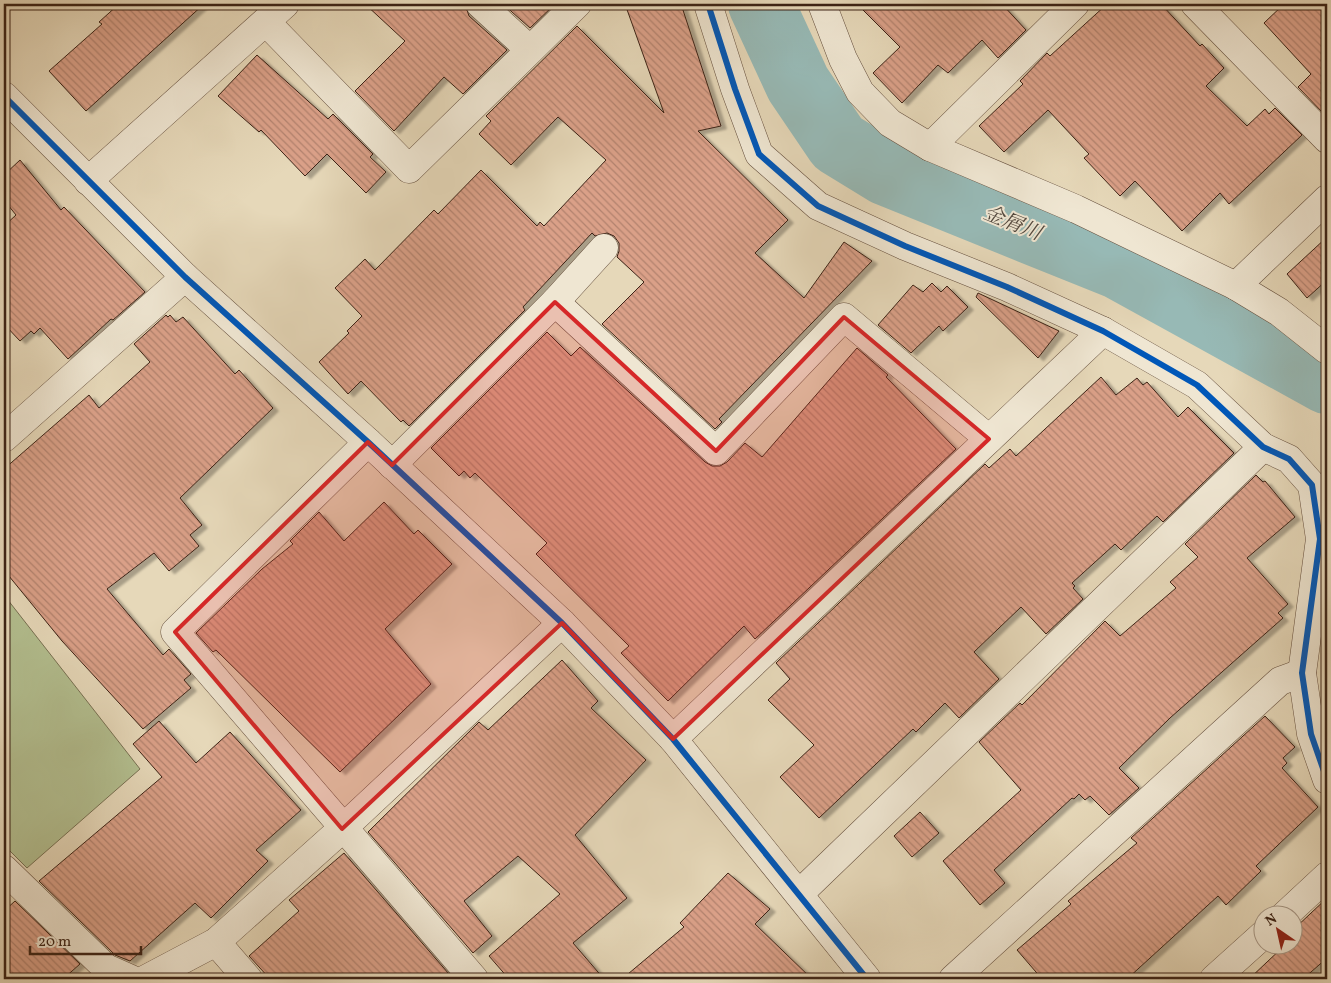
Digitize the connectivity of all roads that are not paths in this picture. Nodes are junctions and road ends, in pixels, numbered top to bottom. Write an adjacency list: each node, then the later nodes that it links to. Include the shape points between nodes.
1 (480, 4): 8 (street)
2 (577, 4): 8 (street)
3 (708, 4): 18 (street, via 759,154 818,206)
4 (822, 4): 11 (street, via 843,59 860,92 890,123)
5 (1075, 4): 11 (street)
6 (1195, 4): 10 (street)
7 (276, 13): 8 (street, via 409,169); 12 (street)
8 (528, 49)
9 (4, 96): 12 (street)
10 (1327, 138)
11 (930, 147): 16 (street, via 1076,209)
12 (88, 181): 15 (street)
13 (1327, 199): 16 (street)
14 (604, 248): 17 (street)
15 (185, 277): 20 (street); 22 (street)
16 (1236, 286): 19 (street, via 1279,312)
17 (555, 302): 21 (street, via 716,451 844,316); 24 (street)
18 (1103, 331): 21 (street); 23 (street, via 1197,385)
19 (1327, 350)
20 (4, 438)
21 (989, 439): 27 (street)
22 (368, 442): 24 (street); 29 (street, via 175,632)
23 (1264, 447): 26 (street, via 1289,459 1312,486 1320,539); 32 (street)
24 (392, 465): 25 (street)
25 (562, 623): 27 (street); 29 (street)
26 (1302, 673): 28 (street, via 1311,734); 41 (street, via 1280,681)
27 (673, 739): 32 (street)
28 (1327, 780)
29 (342, 829): 34 (street); 39 (street)
30 (4, 869): 36 (street, via 106,968)
31 (1327, 876): 33 (street)
32 (799, 894): 40 (street)
33 (1295, 906)
34 (216, 942): 37 (street); 38 (street)
35 (1254, 943): 42 (street)
36 (132, 979)
37 (146, 979)
38 (248, 979)
39 (474, 979)
40 (867, 979)
41 (953, 979)
42 (1214, 979)

